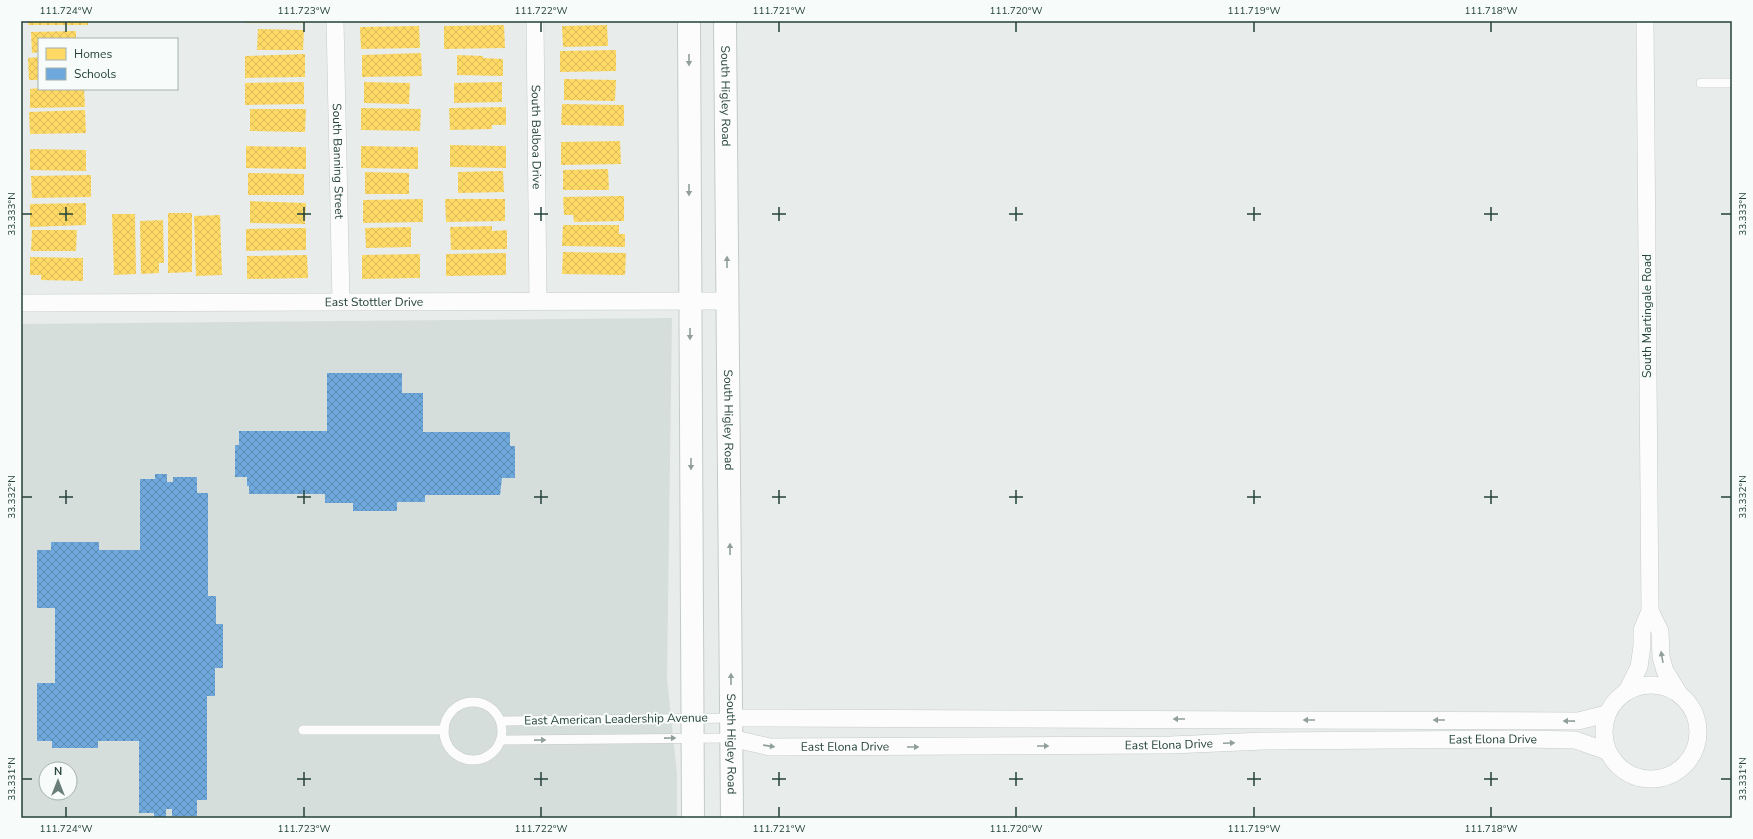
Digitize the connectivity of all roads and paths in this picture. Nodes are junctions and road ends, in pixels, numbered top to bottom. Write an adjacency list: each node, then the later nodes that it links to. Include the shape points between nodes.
1 (335, 21): 9 (street, South Banning Street)
2 (535, 21): 10 (street, South Balboa Drive)
3 (689, 21): 8 (main road, one-way to 8)
4 (725, 21): 11 (main road, South Higley Road, one-way to 4)
5 (1645, 21): 13 (street, South Martingale Road)
6 (1701, 83): 7 (lane)
7 (1732, 83)
8 (690, 300): 10 (street, East Stottler Drive); 11 (street, East Stottler Drive); 18 (main road, one-way to 18)
9 (341, 301): 10 (street, East Stottler Drive); 12 (street, East Stottler Drive)
10 (538, 301)
11 (728, 301): 19 (main road, South Higley Road, one-way to 11)
12 (21, 303)
13 (1650, 611): 14 (street, South Martingale Road, via 1642,630 1638,667); 15 (street, South Martingale Road, one-way to 13, via 1665,671 1661,657 1660,631)
14 (1627, 691): 15 (street, via 1639,685 1653,684 1666,686); 16 (street, via 1615,701)
15 (1678, 692): 23 (street, via 1690,703 1697,717 1699,733 1696,749 1688,763 1675,773 1660,779 1644,779 1629,774 1616,764)
16 (1607, 714): 19 (street, East Elona Drive, one-way to 19, via 1578,721); 23 (street, via 1604,726)
17 (501, 721): 18 (lane, East American Leadership Avenue); 21 (lane, via 490,706 472,701 456,707 449,713); 22 (lane)
18 (693, 728): 19 (lane, East American Leadership Avenue); 19 (lane, East American Leadership Avenue); 22 (lane, East American Leadership Avenue, one-way to 18); 24 (main road)
19 (731, 728): 23 (street, East Elona Drive, one-way to 23, via 770,748 1526,739 1575,740); 25 (main road, South Higley Road)
20 (303, 730): 21 (lane)
21 (444, 730): 22 (lane, via 449,748 464,759 487,757)
22 (501, 740)
23 (1607, 751)
24 (693, 818)
25 (732, 818)

